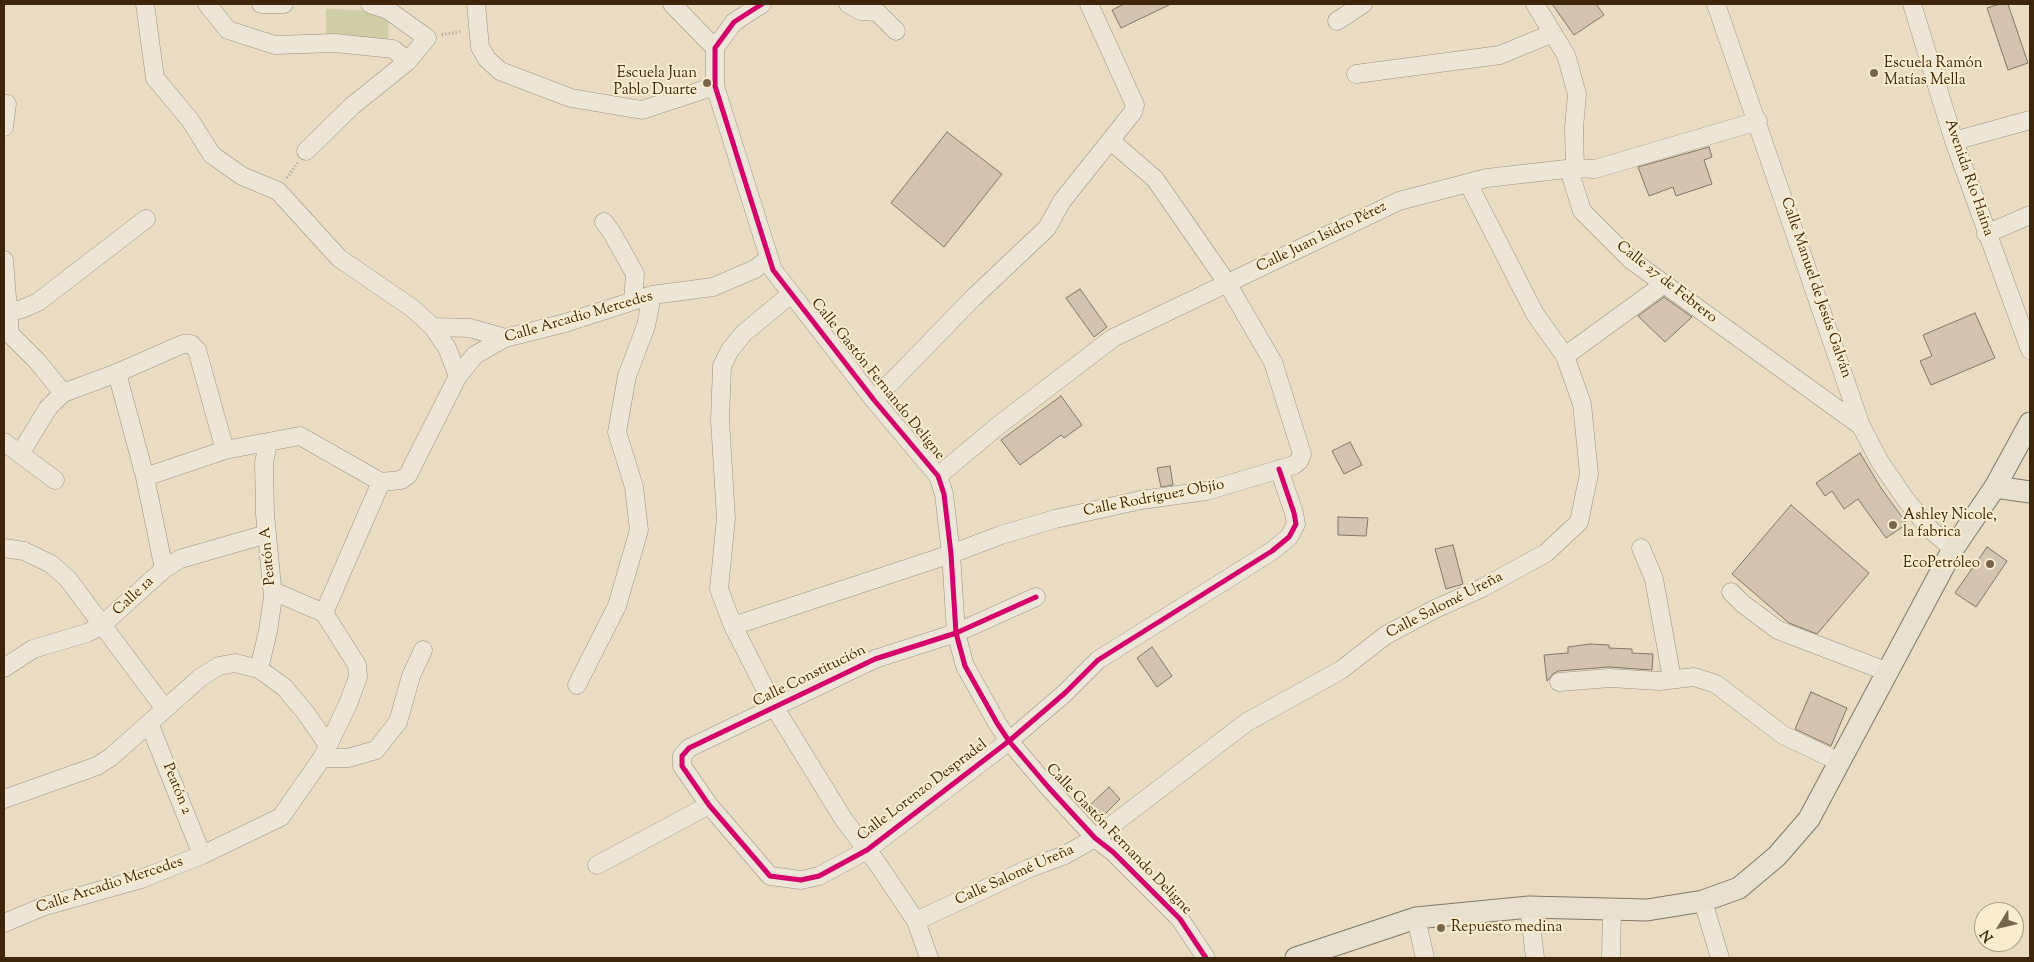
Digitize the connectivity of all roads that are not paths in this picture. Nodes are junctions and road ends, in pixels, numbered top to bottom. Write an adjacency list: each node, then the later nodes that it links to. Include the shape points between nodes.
1 (145, 4): 43 (street, via 155,78 190,120 212,155 242,176 278,191 339,258 412,308)
2 (207, 4): 19 (street, via 228,30 275,45 335,43 392,49)
3 (261, 4): 4 (street)
4 (284, 4)
5 (370, 4): 19 (street, via 388,10 427,38)
6 (476, 4): 21 (street, via 480,48 487,59 500,71 571,98 642,110)
7 (672, 4): 18 (street)
8 (848, 4): 16 (street, via 877,12)
9 (1089, 4): 26 (street, via 1135,105)
10 (1363, 4): 15 (street)
11 (1535, 4): 17 (street, Calle 27 de Febrero)
12 (1716, 4): 24 (street, Calle Manuel de Jesús Galván)
13 (1912, 4): 27 (street, Avenida Río Haina)
14 (755, 6): 18 (street, via 734,22)
15 (1337, 21)
16 (896, 31)
17 (1553, 33): 20 (street, via 1500,54); 29 (street, Calle 27 de Febrero, via 1566,55 1577,94)
18 (715, 48): 21 (street, Calle Gastón Fernando Deligne)
19 (408, 61): 28 (street, via 352,106)
20 (1356, 74)
21 (714, 86): 35 (street, Calle Gastón Fernando Deligne)
22 (6, 104): 25 (street)
23 (2030, 120): 27 (street)
24 (1758, 121): 29 (street, Calle Juan Isidro Pérez, via 1595,169); 53 (street, Calle Manuel de Jesús Galván)
25 (4, 127)
26 (1111, 141): 37 (street, Calle Rodríguez Objío, via 1155,180); 51 (street, via 1062,201 1047,228 973,298)
27 (1954, 141): 34 (street, Avenida Río Haina)
28 (306, 151)
29 (1575, 168): 30 (street, Calle Juan Isidro Pérez); 38 (street, Calle 27 de Febrero, via 1572,179 1582,211 1631,260)
30 (1468, 183): 37 (street, Calle Juan Isidro Pérez, via 1399,201); 47 (street, Calle Salomé Ureña, via 1535,314)
31 (2030, 215): 34 (street)
32 (146, 219): 42 (street, via 38,302)
33 (604, 222): 41 (street, via 635,274)
34 (1986, 234): 46 (street, Avenida Río Haina)
35 (769, 258): 39 (street, Calle Gastón Fernando Deligne, via 773,270); 40 (street, Calle Arcadio Mercedes, via 755,270 713,287)
36 (4, 260): 42 (street)
37 (1227, 283): 58 (street, Calle Rodríguez Objío, via 1273,362 1302,454 1294,465); 59 (street, Calle Juan Isidro Pérez, via 1113,338)
38 (1664, 284): 47 (street); 53 (street, Calle 27 de Febrero)
39 (791, 294): 51 (street, Calle Gastón Fernando Deligne); 76 (street, via 744,333 722,366 720,420 726,518 719,590)
40 (652, 295): 41 (street, Calle Arcadio Mercedes); 84 (street, via 646,326 627,376 618,432 634,488 639,530 617,606)
41 (633, 301): 45 (street, Calle Arcadio Mercedes)
42 (9, 312): 44 (street)
43 (433, 327): 45 (street, via 470,328); 49 (street, via 447,348)
44 (7, 334): 50 (street, via 38,362)
45 (505, 338): 49 (street, Calle Arcadio Mercedes, via 475,355)
46 (2030, 350)
47 (1564, 356): 93 (street, Calle Salomé Ureña, via 1582,404 1589,474 1579,522 1546,553 1386,635 1341,670 1247,722)
48 (117, 373): 50 (street); 56 (street, via 183,344 191,344 198,350); 60 (street)
49 (458, 376): 62 (street, Calle Arcadio Mercedes, via 408,475 401,480)
50 (63, 393): 57 (street, via 48,408)
51 (874, 400): 59 (street, Calle Gastón Fernando Deligne)
52 (2030, 423): 63 (main road)
53 (1861, 426): 68 (street, Calle Manuel de Jesús Galván, via 1906,500 1930,529)
54 (4, 442): 57 (street)
55 (268, 443): 56 (street); 62 (street, via 300,436); 65 (street, Peatón A, via 264,463)
56 (225, 450): 60 (street)
57 (20, 454): 61 (street)
58 (1279, 469): 69 (street, Calle Rodríguez Objío, via 1206,492 1141,500 1055,519 1001,534); 88 (street, Calle Lorenzo Despradel, via 1296,524 1289,537 1098,660 1065,694)
59 (938, 476): 69 (street, Calle Gastón Fernando Deligne, via 944,494)
60 (145, 477): 70 (street)
61 (55, 480)
62 (381, 482): 74 (street)
63 (1995, 487): 64 (main road); 68 (main road)
64 (2030, 492)
65 (267, 534): 70 (street, Calle 1a, via 180,559); 71 (street, Peatón A)
66 (4, 548): 75 (street, via 24,551 51,564 68,579)
67 (1641, 548): 82 (street, via 1654,580)
68 (1953, 549): 81 (main road)
69 (951, 554): 76 (street, Calle Rodríguez Objío); 77 (street, Calle Gastón Fernando Deligne)
70 (164, 569): 75 (street, Calle 1a)
71 (273, 591): 74 (street); 80 (street, Peatón A)
72 (1730, 592): 81 (street, via 1778,630)
73 (1036, 597): 77 (street, Calle Constitución)
74 (324, 613): 89 (street, Calle Arcadio Mercedes, via 357,665 358,677)
75 (102, 624): 79 (street, Calle 1a, via 86,633 33,649); 86 (street)
76 (733, 626): 85 (street)
77 (956, 633): 85 (street, Calle Constitución, via 875,659); 88 (street, Calle Gastón Fernando Deligne, via 965,666)
78 (423, 650): 89 (street, via 411,676 398,722 376,750 348,758)
79 (4, 668)
80 (259, 669): 86 (street, via 235,663 219,666 201,677); 89 (street, via 284,687 305,712)
81 (1888, 672): 90 (main road)
82 (1672, 678): 83 (street, via 1659,681 1610,678); 90 (street, via 1694,677 1716,684 1783,735)
83 (1559, 682)
84 (576, 685)
85 (775, 708): 92 (street, Calle Constitución, via 689,748 682,756 682,766); 94 (street, via 844,820)
86 (165, 709): 87 (street)
87 (149, 723): 91 (street, via 97,766); 95 (street, Peatón 2)
88 (1009, 742): 93 (street, Calle Gastón Fernando Deligne); 94 (street, Calle Lorenzo Despradel)
89 (325, 751): 95 (street, Calle Arcadio Mercedes, via 281,817)
90 (1840, 762): 97 (main road, via 1809,819 1777,856 1739,888)
91 (4, 799)
92 (709, 805): 94 (street, Calle Lorenzo Despradel, via 770,876 801,880 819,876); 96 (street)
93 (1095, 838): 101 (street, Calle Salomé Ureña, via 1065,855); 105 (street, Calle Gastón Fernando Deligne, via 1180,919)
94 (867, 850): 101 (street)
95 (202, 855): 102 (street, Calle Arcadio Mercedes, via 142,879 45,906)
96 (597, 865)
97 (1703, 901): 99 (main road, via 1648,910); 110 (street)
98 (1529, 907): 99 (main road); 100 (main road); 108 (street)
99 (1612, 909): 109 (street)
100 (1416, 918): 103 (main road); 107 (street)
101 (916, 922): 104 (street)
102 (4, 923)
103 (1325, 954): 106 (main road)
104 (929, 958)
105 (1206, 958)
106 (1296, 958)
107 (1425, 958)
108 (1536, 958)
109 (1611, 958)
110 (1720, 958)

